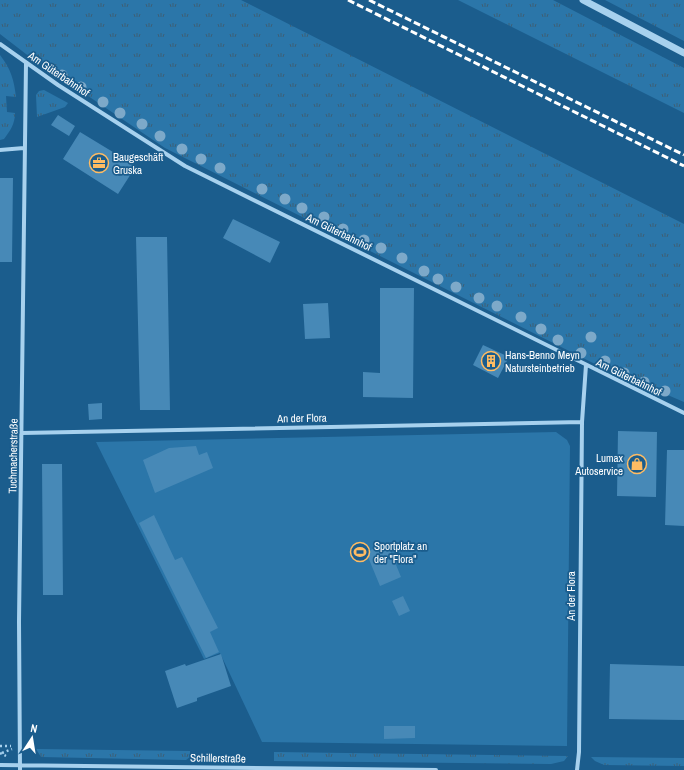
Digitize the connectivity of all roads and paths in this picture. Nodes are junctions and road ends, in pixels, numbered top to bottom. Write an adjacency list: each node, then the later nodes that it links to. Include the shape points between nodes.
1 (584, 0): 3 (street)
2 (0, 44): 4 (street, Am Güterbahnhof)
3 (684, 53)
4 (26, 63): 5 (street, Tuchmacherstraße); 7 (street, Am Güterbahnhof, via 185,166)
5 (24, 148): 6 (street); 10 (street, Tuchmacherstraße)
6 (0, 150)
7 (586, 365): 8 (street, Am Güterbahnhof); 9 (street, An der Flora)
8 (684, 414)
9 (582, 422): 10 (street, An der Flora); 14 (street, An der Flora)
10 (22, 433): 12 (street, Tuchmacherstraße)
11 (0, 765): 12 (street, Schillerstraße)
12 (20, 768): 13 (street, Schillerstraße)
13 (436, 770)
14 (577, 770)

